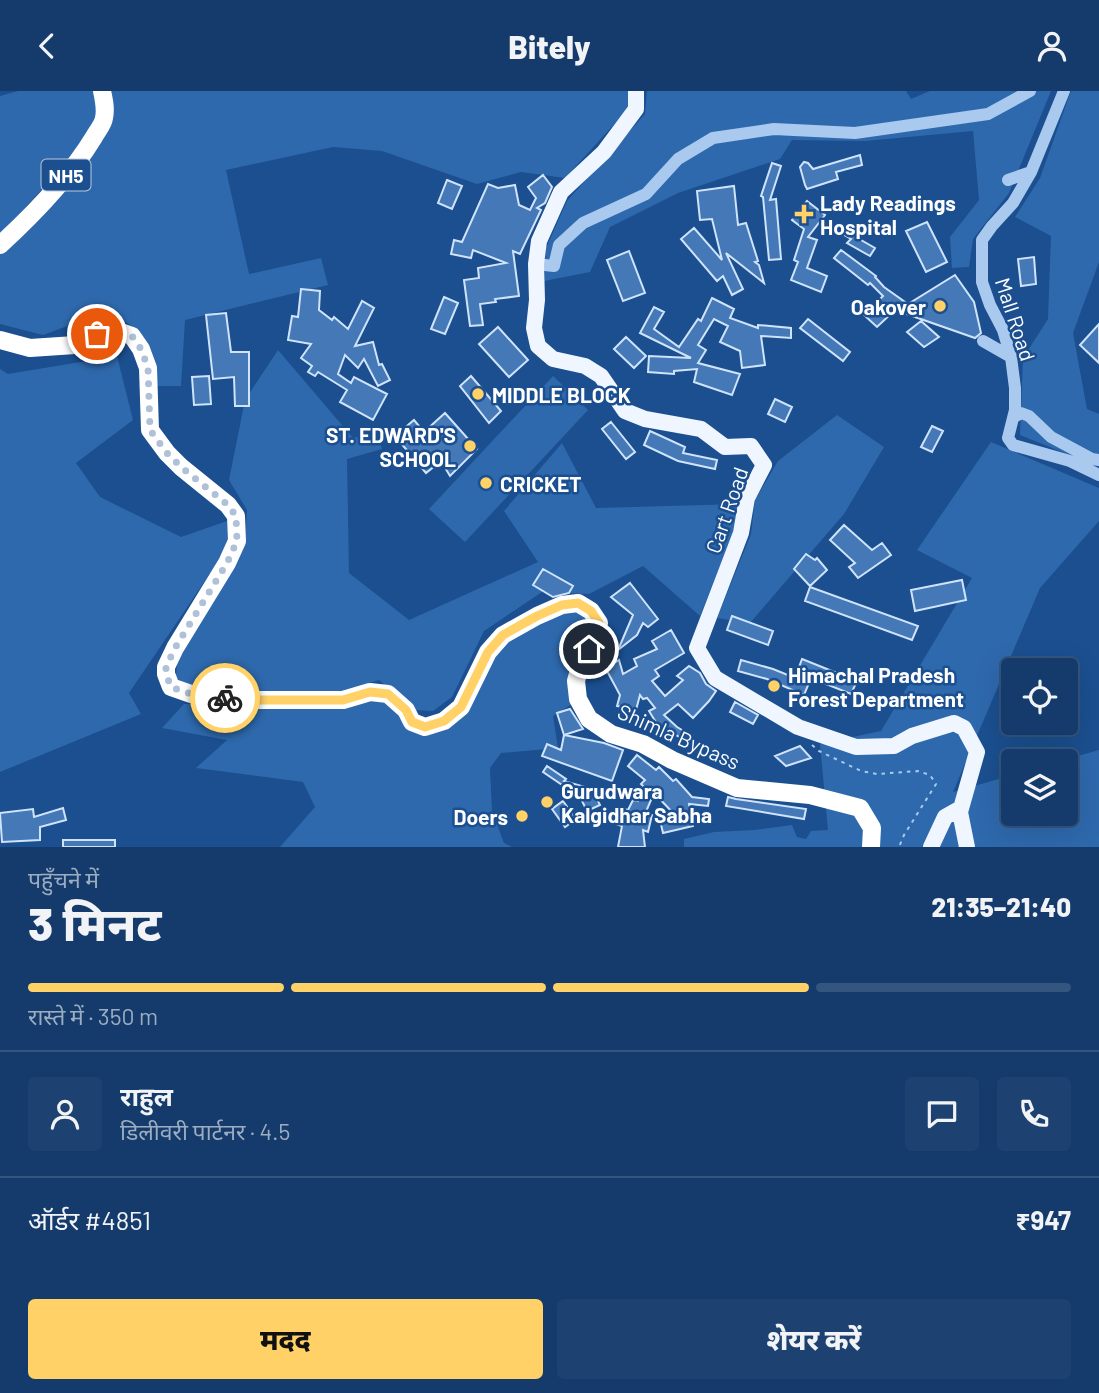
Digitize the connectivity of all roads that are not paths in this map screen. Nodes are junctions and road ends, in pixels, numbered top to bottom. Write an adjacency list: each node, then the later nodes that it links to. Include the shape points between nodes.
1 (103, 91): 7 (highway, NH5, via 104,121 82,156)
2 (636, 91): 8 (main road, Cart Road, via 636,110 618,135 561,192 539,241)
3 (1030, 91): 8 (street, via 988,114 855,133 774,129 713,138 678,159 646,194 583,223 559,245 554,266)
4 (1064, 91): 5 (street, Mall Road)
5 (1031, 172): 6 (street); 11 (street, Mall Road, via 1013,203 982,240 982,282)
6 (1008, 180)
7 (0, 244)
8 (536, 264): 15 (main road, Cart Road, via 534,328 538,346 553,359 585,366 601,376 625,411 701,429 725,447 751,446 764,465 747,498 741,533 696,648 715,678 798,727 856,747 894,746 954,723 964,728 976,752)
9 (0, 340): 16 (highway, Shimla Bypass, via 30,348 75,345 115,330 132,336 148,368 150,430 167,453 236,516 237,541 232,552 166,667 171,687 242,700 343,700 370,692 388,694 412,722 425,727 444,721 461,707 488,652 503,635 562,605 578,603 599,623 576,681 578,699 589,719 611,734 737,788 810,795 860,808 872,828)
10 (983, 341): 11 (street)
11 (1011, 357): 12 (street, Mall Road)
12 (1014, 417): 13 (street, via 1021,413 1029,416 1051,437); 14 (street, Mall Road, via 1008,438 1013,445 1070,461)
13 (1099, 460)
14 (1099, 475)
15 (961, 808): 17 (main road, Cart Road, via 945,817); 18 (main road, Cart Road)
16 (871, 847)
17 (931, 847)
18 (967, 847)

